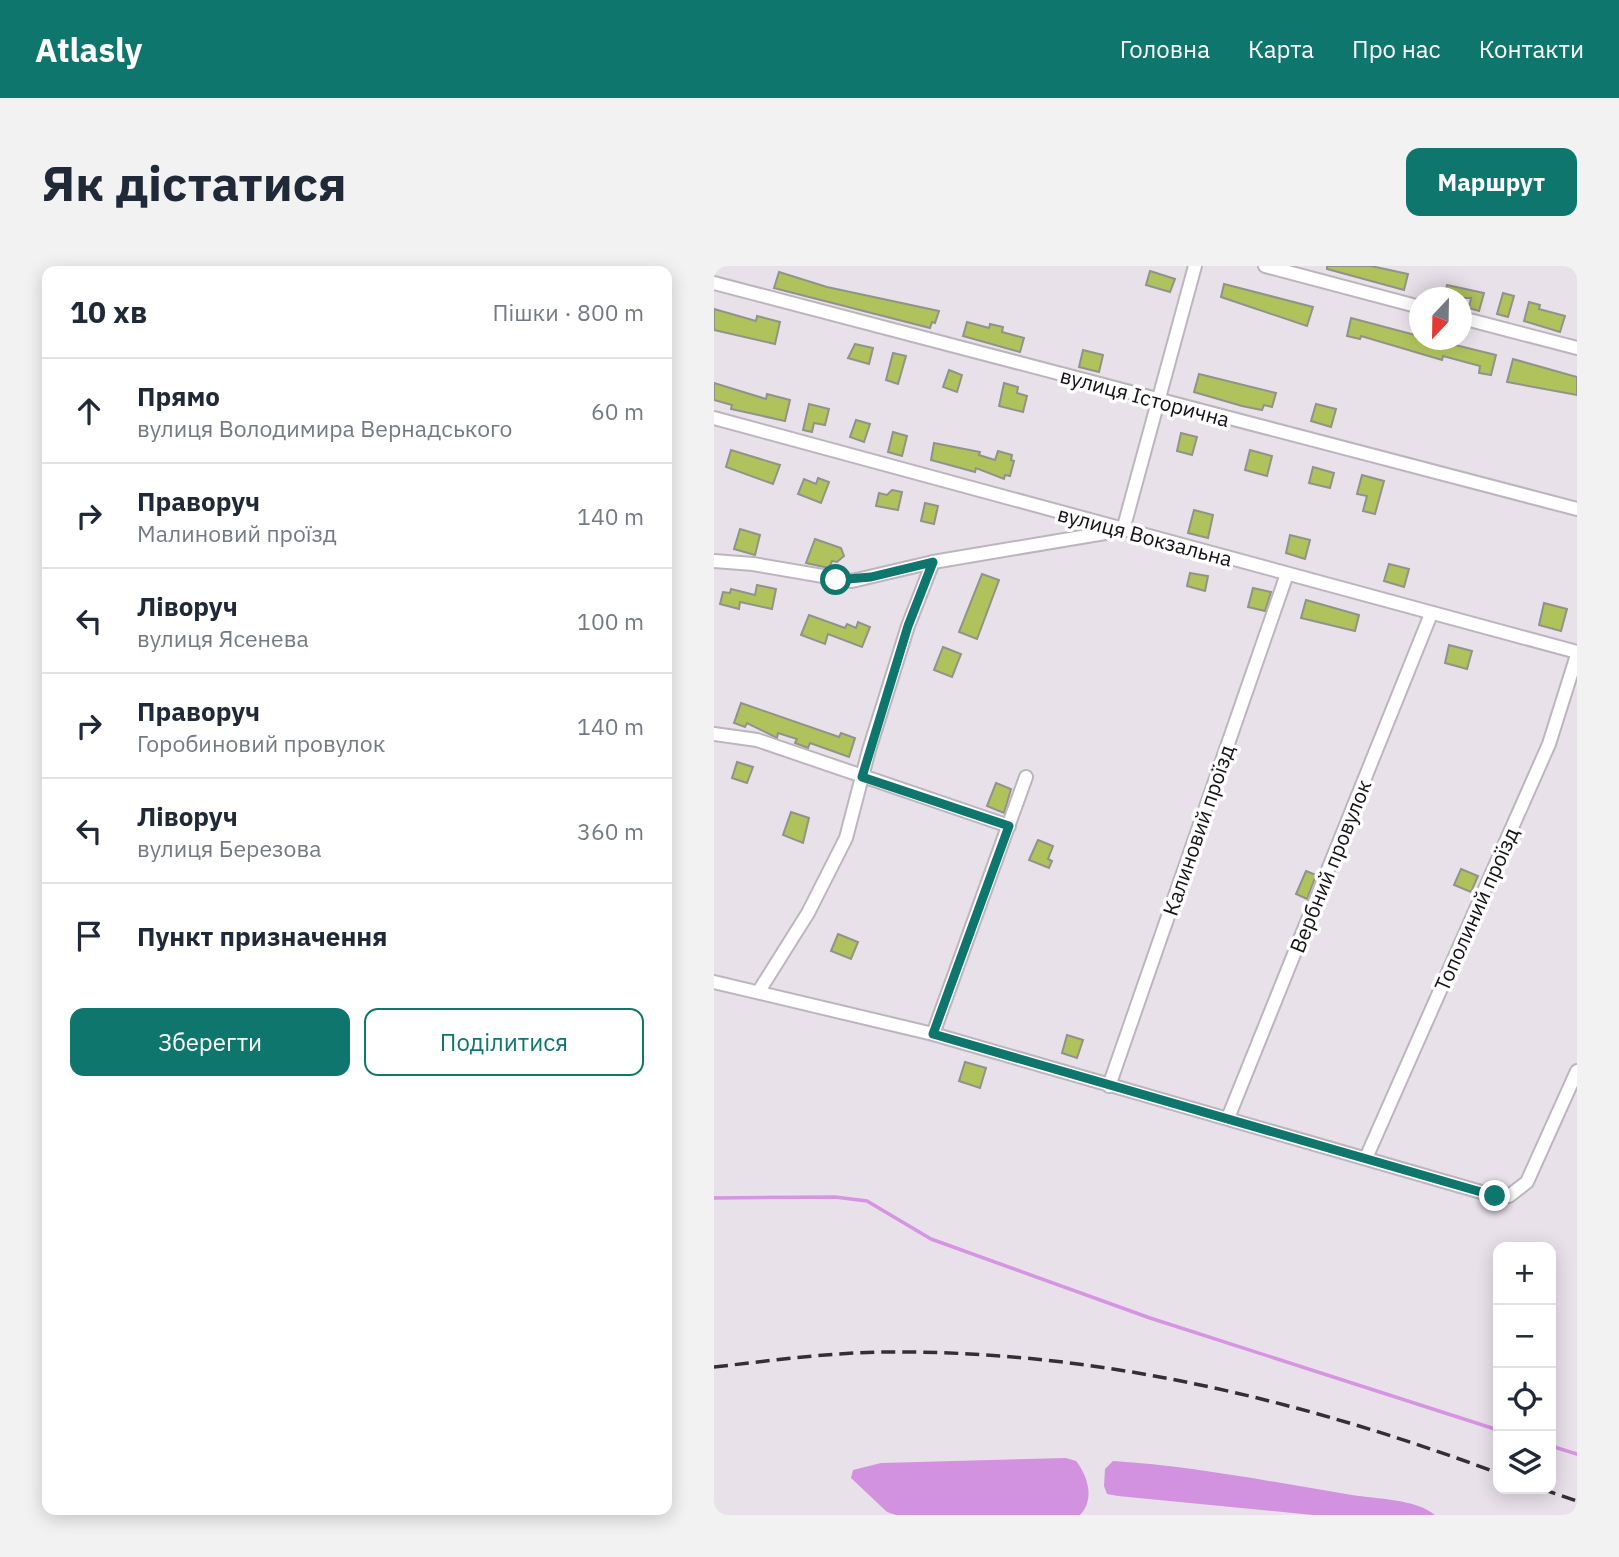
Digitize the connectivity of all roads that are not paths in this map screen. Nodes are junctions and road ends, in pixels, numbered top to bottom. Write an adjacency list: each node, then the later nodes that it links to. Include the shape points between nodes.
1 (1195, 266): 7 (street)
2 (1265, 266): 4 (street)
3 (714, 283): 7 (street, вулиця Історична)
4 (1409, 304)
5 (1472, 321): 6 (street)
6 (1577, 348)
7 (1158, 401): 9 (street, вулиця Історична); 10 (street)
8 (714, 418): 10 (street, вулиця Вокзальна)
9 (1577, 509)
10 (1122, 530): 12 (street); 13 (street, вулиця Вокзальна)
11 (714, 561): 12 (street, via 852,580)
12 (933, 562): 17 (street, via 908,626)
13 (1287, 574): 14 (street, вулиця Вокзальна); 24 (street, Калиновий проїзд)
14 (1431, 614): 15 (street, вулиця Вокзальна); 25 (street, Вербний провулок)
15 (1577, 654): 26 (street, Тополиний проїзд, via 1549,744)
16 (714, 734): 17 (street, via 757,740)
17 (862, 777): 19 (street); 21 (street, via 846,838 808,913)
18 (1026, 777): 19 (street)
19 (1009, 826): 22 (street)
20 (714, 982): 21 (street)
21 (759, 991): 22 (street)
22 (933, 1034): 24 (street)
23 (1577, 1071): 26 (street, via 1532,1171 1520,1190 1509,1196 1495,1196)
24 (1109, 1086): 25 (street)
25 (1228, 1118): 26 (street)
26 (1366, 1158)

